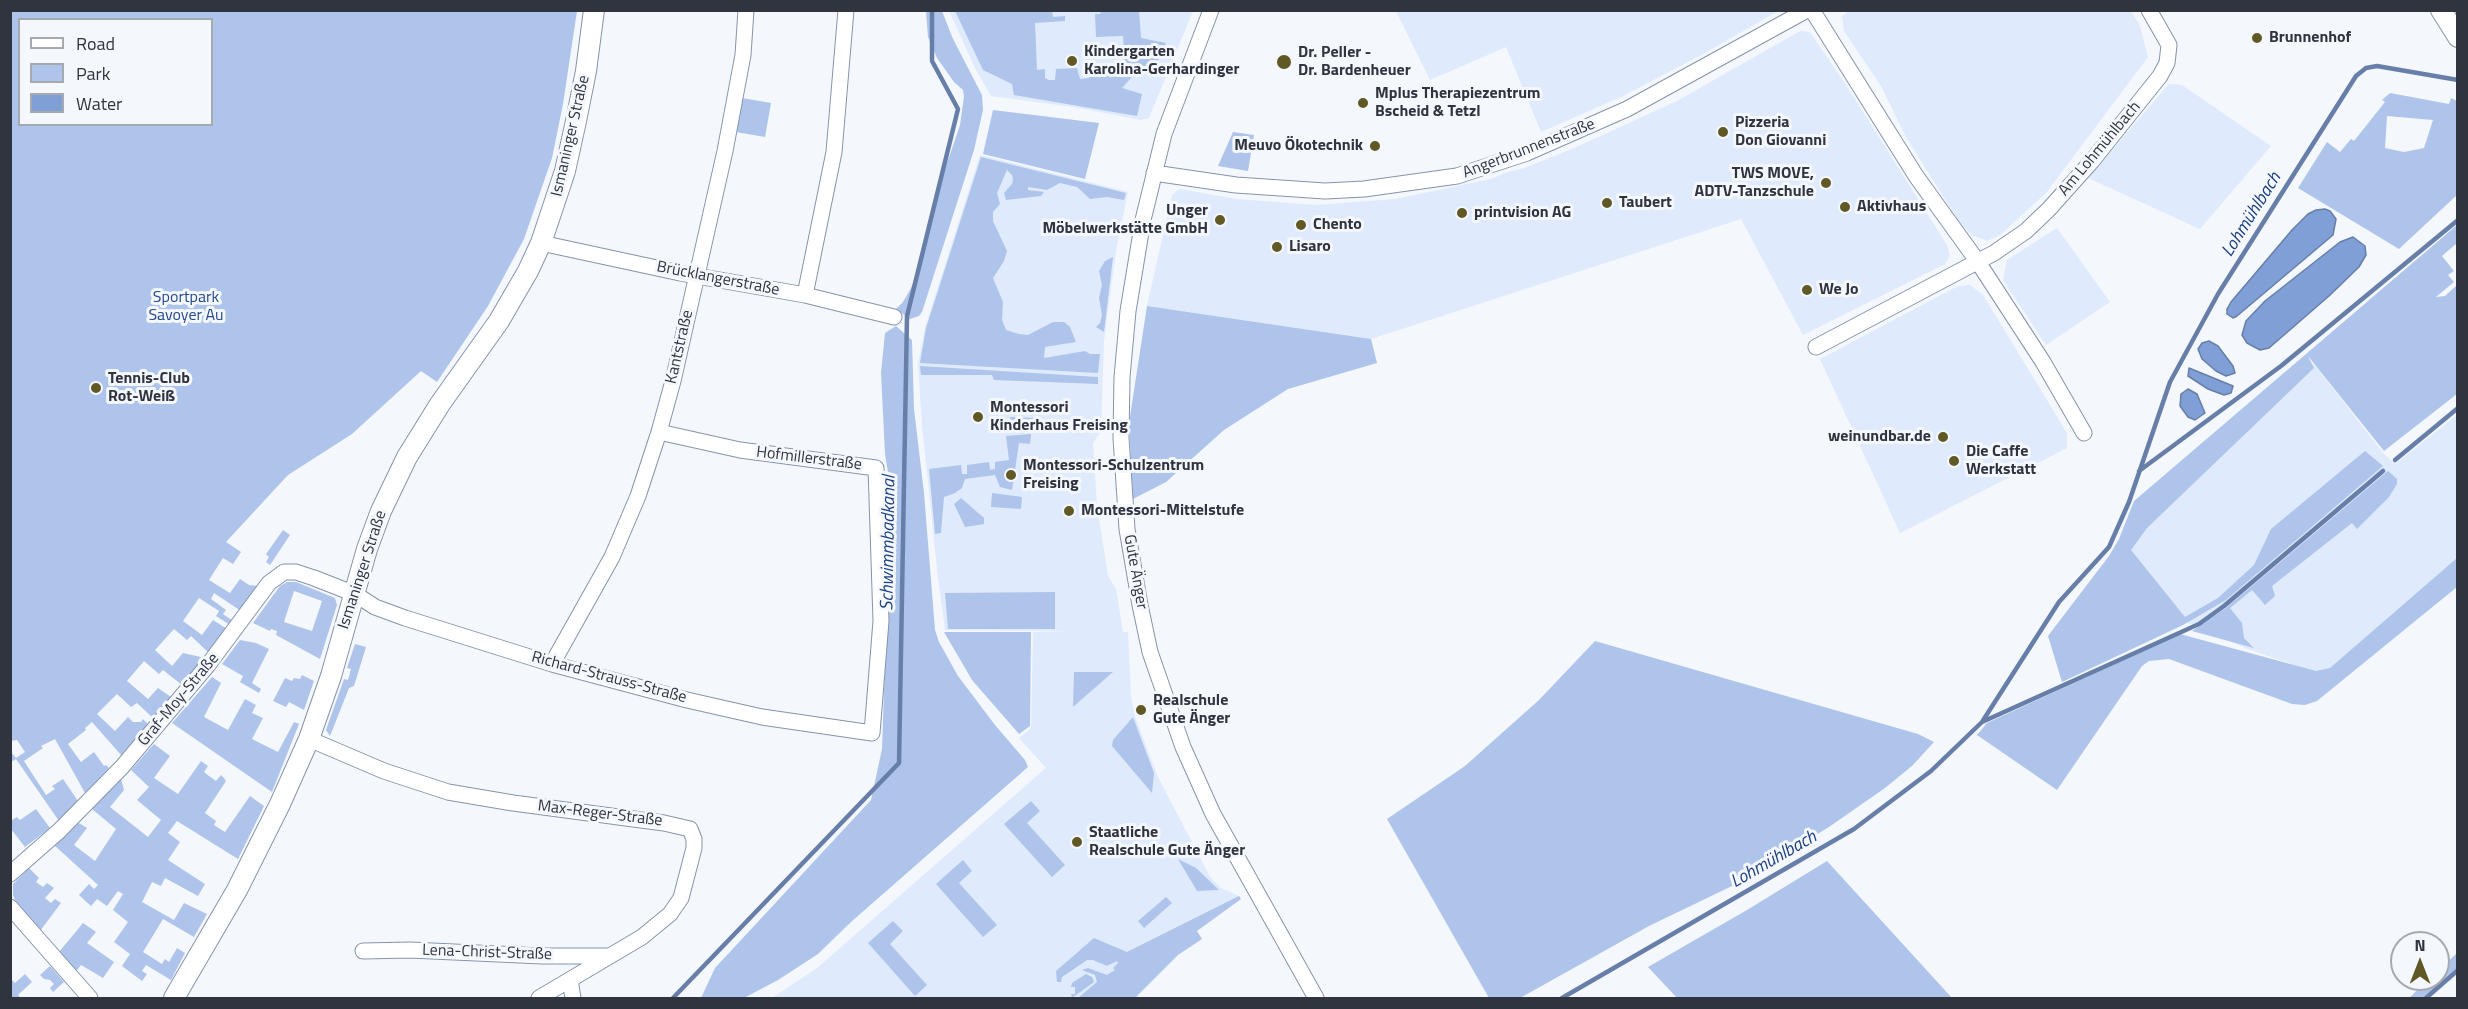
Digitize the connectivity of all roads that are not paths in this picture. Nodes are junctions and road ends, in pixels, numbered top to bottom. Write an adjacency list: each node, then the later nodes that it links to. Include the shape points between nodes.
1 (594, 10): 11 (street, Ismaninger Straße, via 565,171)
2 (746, 10): 13 (street, Kantstraße, via 732,117)
3 (846, 10): 14 (street, via 834,153)
4 (1211, 10): 10 (street, Gute Änger, via 1164,134)
5 (1806, 10): 10 (street, Angerbrunnenstraße, via 1627,109 1527,153 1457,176 1325,191 1236,185)
6 (1812, 10): 12 (street, via 1916,176)
7 (2149, 10): 12 (street, Am Lohmühlbach, via 2169,45 2167,63 2160,76 2049,209 2026,231)
8 (2441, 10): 9 (street)
9 (2457, 37)
10 (1154, 173): 32 (street, Gute Änger, via 1128,311 1121,405 1127,529 1140,605 1167,705 1198,783)
11 (541, 243): 13 (street, Brücklangerstraße); 19 (street, Ismaninger Straße, via 499,321 407,457 381,511)
12 (1978, 262): 16 (street, Am Lohmühlbach); 18 (street)
13 (696, 276): 14 (street, Brücklangerstraße); 17 (street, Kantstraße)
14 (805, 296): 15 (street, Brücklangerstraße)
15 (894, 317)
16 (1816, 346)
17 (659, 432): 20 (street, Kantstraße, via 612,557); 21 (street, Hofmillerstraße, via 740,450 876,468 881,621)
18 (2084, 433)
19 (355, 594): 20 (street, Richard-Strauss-Straße, via 375,607); 22 (street, Ismaninger Straße); 23 (street, Graf-Moy-Straße, via 296,572 284,572 273,578 208,666 122,767)
20 (552, 664): 21 (street, Richard-Strauss-Straße, via 687,700)
21 (872, 733)
22 (309, 739): 26 (street, Max-Reger-Straße, via 384,771 448,792 690,829 694,848 676,908 642,937); 29 (street, Ismaninger Straße, via 237,890)
23 (10, 874)
24 (10, 907): 28 (street)
25 (363, 951): 26 (street, Lena-Christ-Straße)
26 (610, 956): 27 (street, Max-Reger-Straße)
27 (570, 980): 30 (street, Max-Reger-Straße); 31 (street)
28 (90, 999)
29 (174, 999)
30 (539, 999)
31 (573, 999)
32 (1316, 999)

